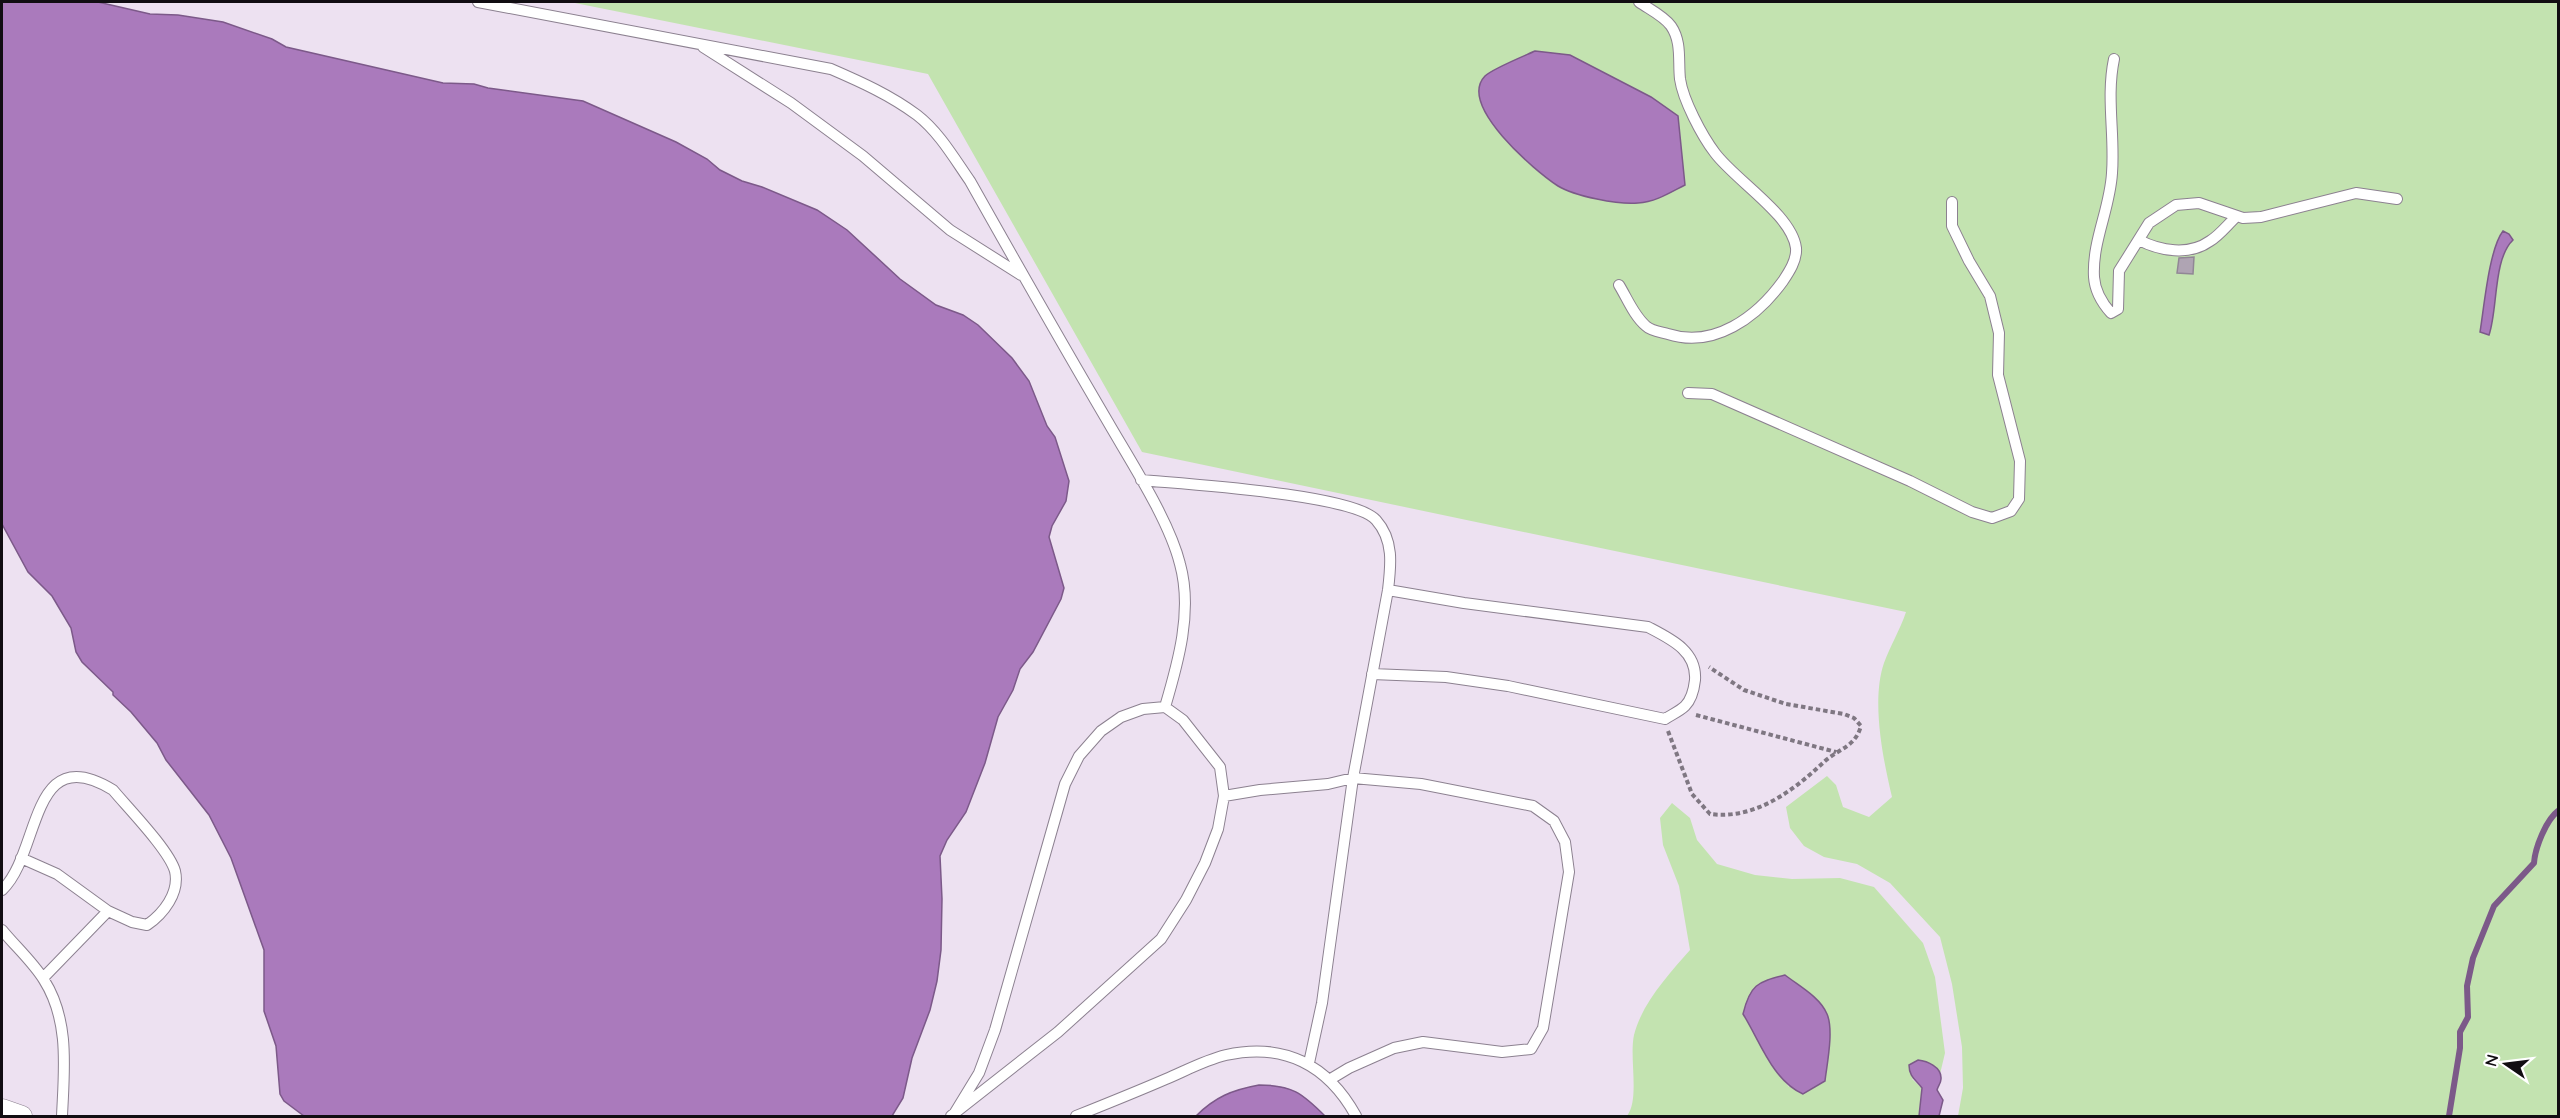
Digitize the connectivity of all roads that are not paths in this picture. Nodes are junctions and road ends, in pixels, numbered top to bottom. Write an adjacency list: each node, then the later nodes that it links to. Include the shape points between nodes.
1 (478, 2): 3 (lane)
2 (1639, 2): 10 (lane, via 1671,26 1678,40 1680,81 1715,153 1779,215 1796,249 1791,269 1770,298 1739,325 1704,337 1677,337 1647,327)
3 (697, 44): 9 (lane, via 791,103 863,156 950,230); 9 (lane, via 831,69 876,88 918,116 970,181)
4 (2114, 59): 8 (lane, via 2109,80 2112,173 2094,259 2100,301 2111,313 2118,309 2119,271)
5 (2397, 199): 7 (lane, via 2356,194 2261,217)
6 (1952, 202): 11 (lane, via 1952,226 1990,296 1999,333 1998,375 2020,461 2019,499 2011,511 1992,518 1972,512 1712,394)
7 (2237, 216): 8 (lane, via 2210,241 2194,249 2163,250); 8 (lane, via 2199,203 2176,205 2149,223)
8 (2139, 240)
9 (1024, 276): 12 (lane)
10 (1619, 285)
11 (1688, 393)
12 (1141, 480): 13 (lane, via 1266,492 1360,509 1375,519 1386,535 1392,559); 15 (lane, via 1180,564 1185,596 1176,670)
13 (1388, 590): 14 (lane); 14 (lane, via 1648,627 1685,649 1696,668 1694,689 1685,706 1665,719 1508,686 1446,677)
14 (1372, 674): 16 (lane)
15 (1164, 707): 17 (lane, via 1183,720 1220,767); 25 (lane, via 1121,717 1101,731 1079,756 1065,784 995,1030 978,1073)
16 (1353, 778): 17 (lane); 23 (lane, via 1322,1003); 24 (lane, via 1421,784 1533,806 1554,821 1565,842 1569,872 1543,1028 1531,1049 1502,1052 1423,1042 1394,1048)
17 (1224, 796): 25 (lane, via 1218,829 1205,863 1161,939 1058,1032)
18 (21, 858): 19 (lane); 20 (lane, via 57,874); 20 (lane, via 42,804 64,778 76,776 113,790 165,852 175,871 170,903 147,925)
19 (2, 890)
20 (108, 911): 22 (lane)
21 (2, 930): 22 (lane)
22 (43, 978): 26 (lane, via 60,1015 65,1051)
23 (1309, 1063): 24 (lane); 27 (lane, via 1284,1053 1225,1055)
24 (1329, 1080): 28 (lane)
25 (952, 1115)
26 (62, 1116)
27 (1076, 1116)
28 (1356, 1116)

